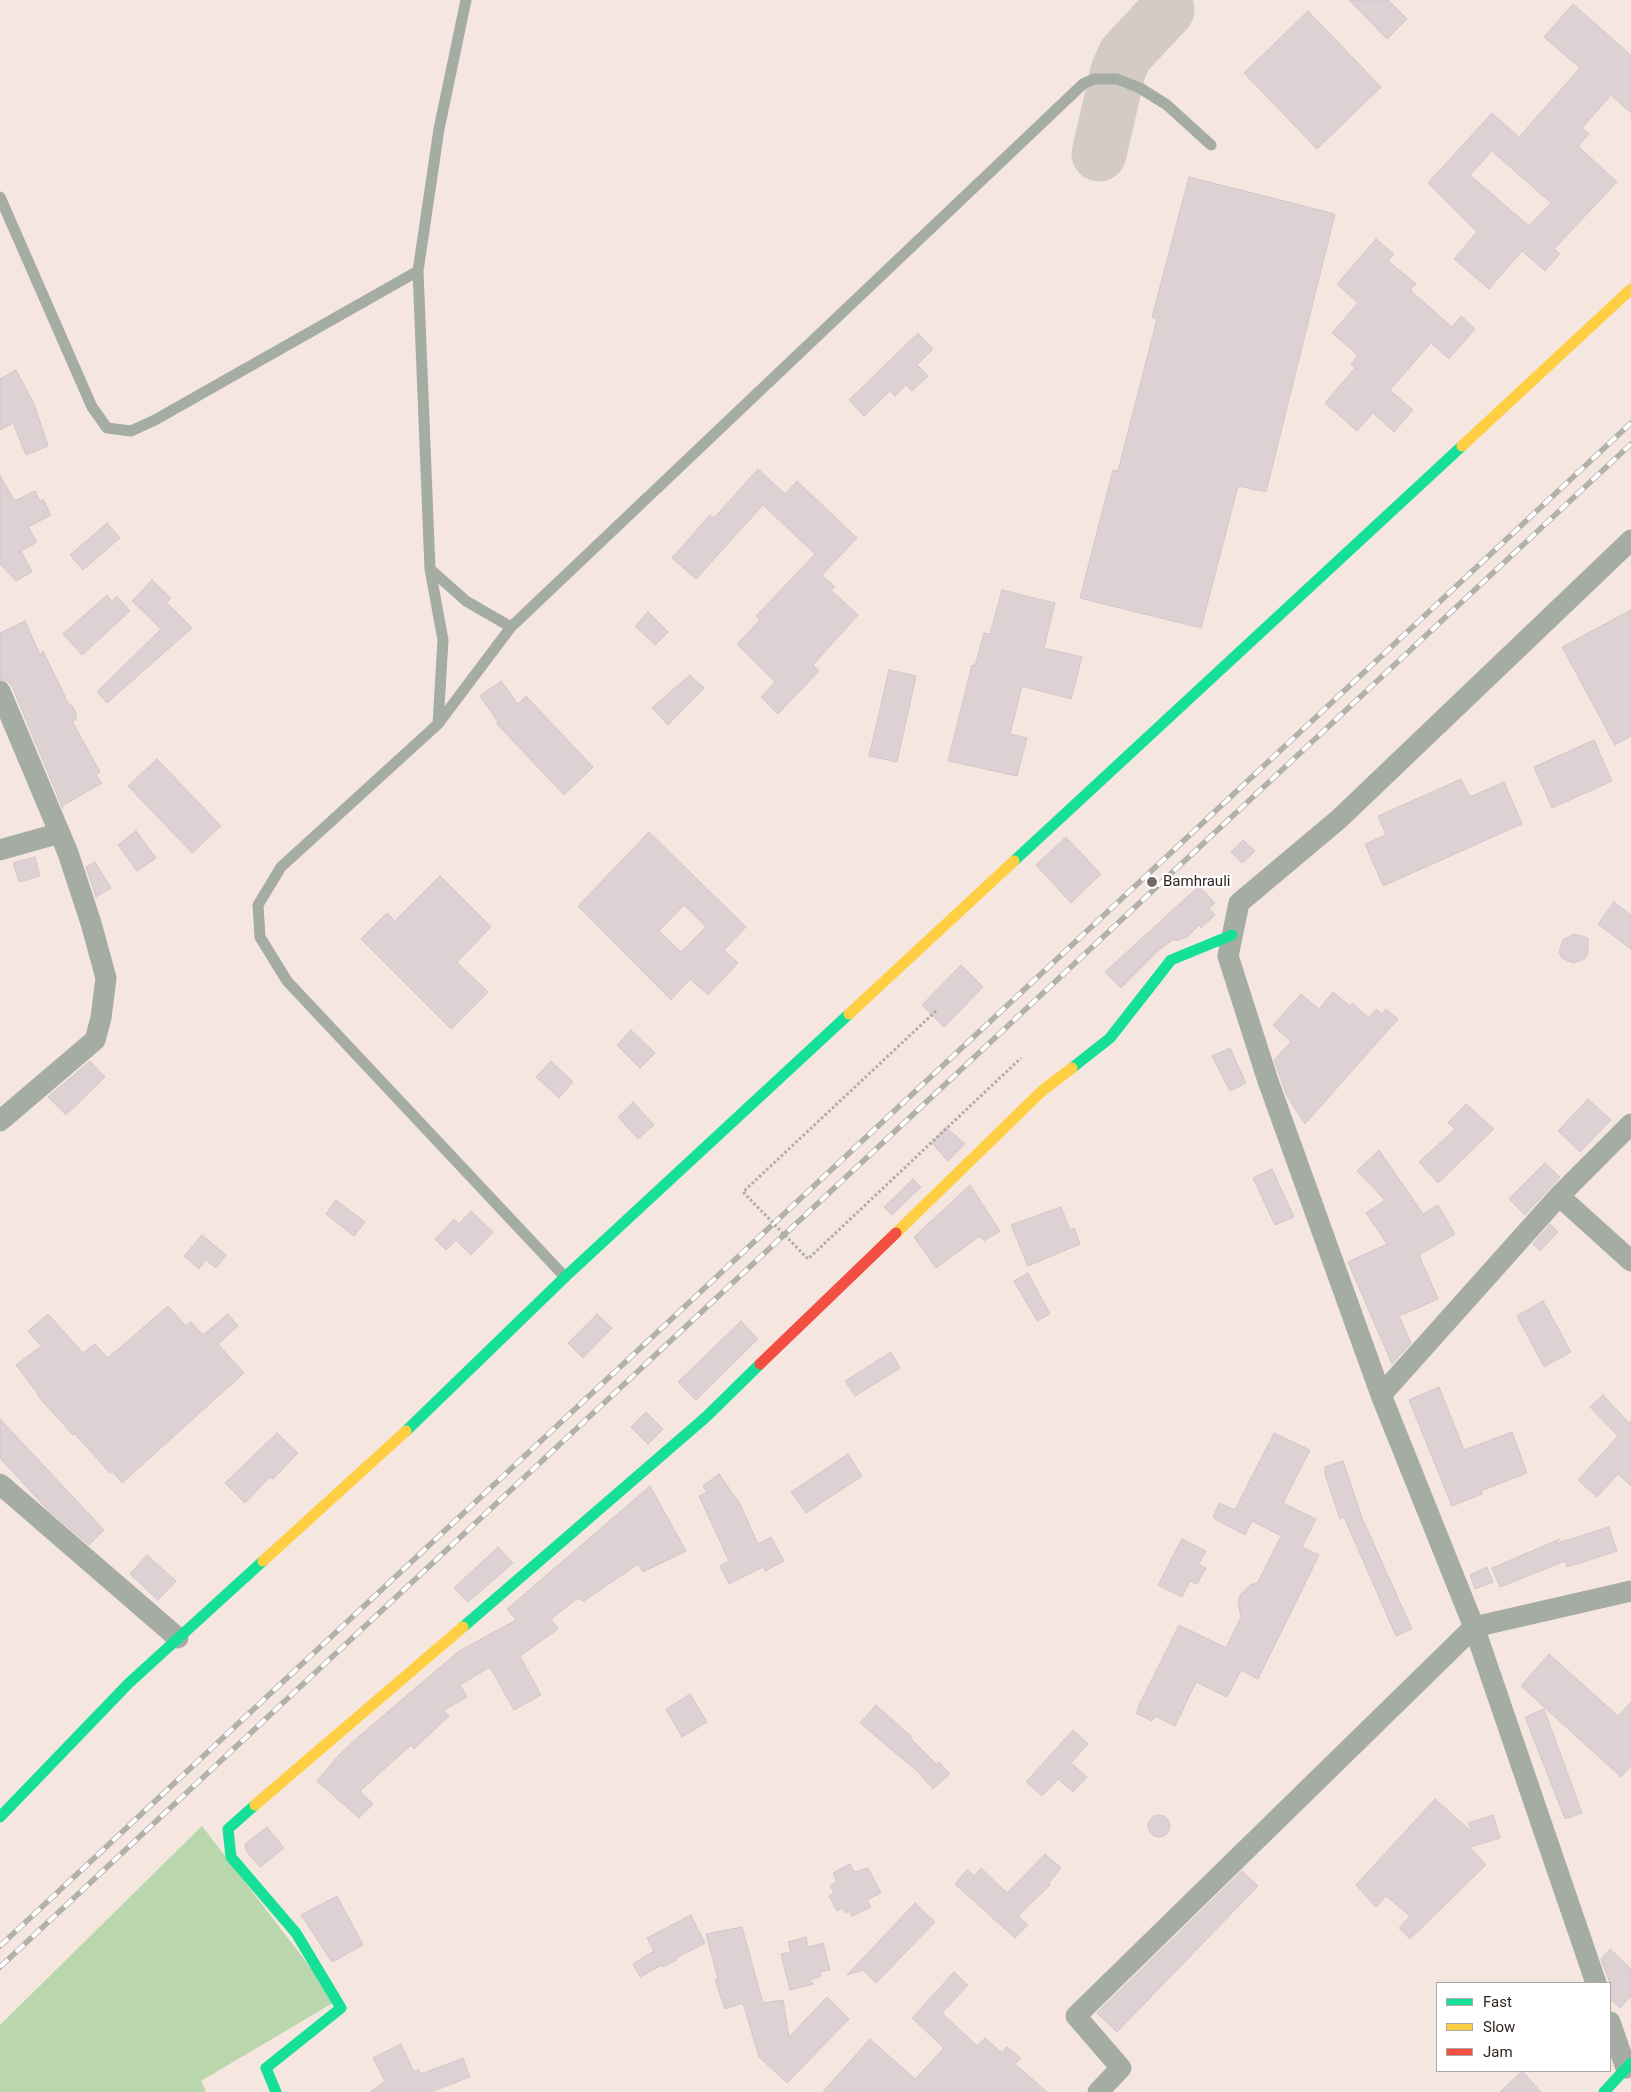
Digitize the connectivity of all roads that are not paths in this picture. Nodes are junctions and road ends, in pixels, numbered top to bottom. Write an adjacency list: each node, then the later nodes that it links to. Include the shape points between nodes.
1 (466, 0): 4 (lane, via 439,129)
2 (1212, 145): 8 (lane, via 1167,104 1140,88 1117,79 1094,79 1082,84)
3 (0, 197): 4 (lane, via 92,407 107,428 131,431 155,420)
4 (418, 271): 7 (lane)
5 (1631, 289): 18 (main road)
6 (1631, 540): 13 (street, via 1339,819 1239,902)
7 (430, 569): 8 (lane, via 466,601); 10 (lane, via 443,640)
8 (511, 627): 10 (lane)
9 (0, 691): 11 (street)
10 (438, 724): 18 (lane, via 281,867 258,905 260,937 287,980)
11 (60, 833): 12 (street); 14 (street, via 106,978 102,1018 95,1040)
12 (0, 850)
13 (1232, 934): 19 (street, via 1228,956 1265,1072); 28 (main road, via 1170,960 1110,1038 1044,1090 706,1417 228,1829 231,1857 296,1933 341,2008 266,2068)
14 (0, 1121)
15 (1631, 1124): 16 (street)
16 (1559, 1196): 17 (street); 19 (street)
17 (1631, 1261)
18 (565, 1277): 23 (main road, via 388,1448)
19 (1381, 1394): 22 (street)
20 (0, 1484): 23 (street)
21 (1631, 1591): 22 (street)
22 (1474, 1627): 25 (street); 29 (street, via 1076,2016 1121,2068)
23 (178, 1638): 24 (main road, via 129,1683)
24 (0, 1817)
25 (1596, 1982)
26 (1611, 2024): 27 (street)
27 (1628, 2066): 30 (main road)
28 (276, 2092)
29 (1098, 2092)
30 (1604, 2092)

